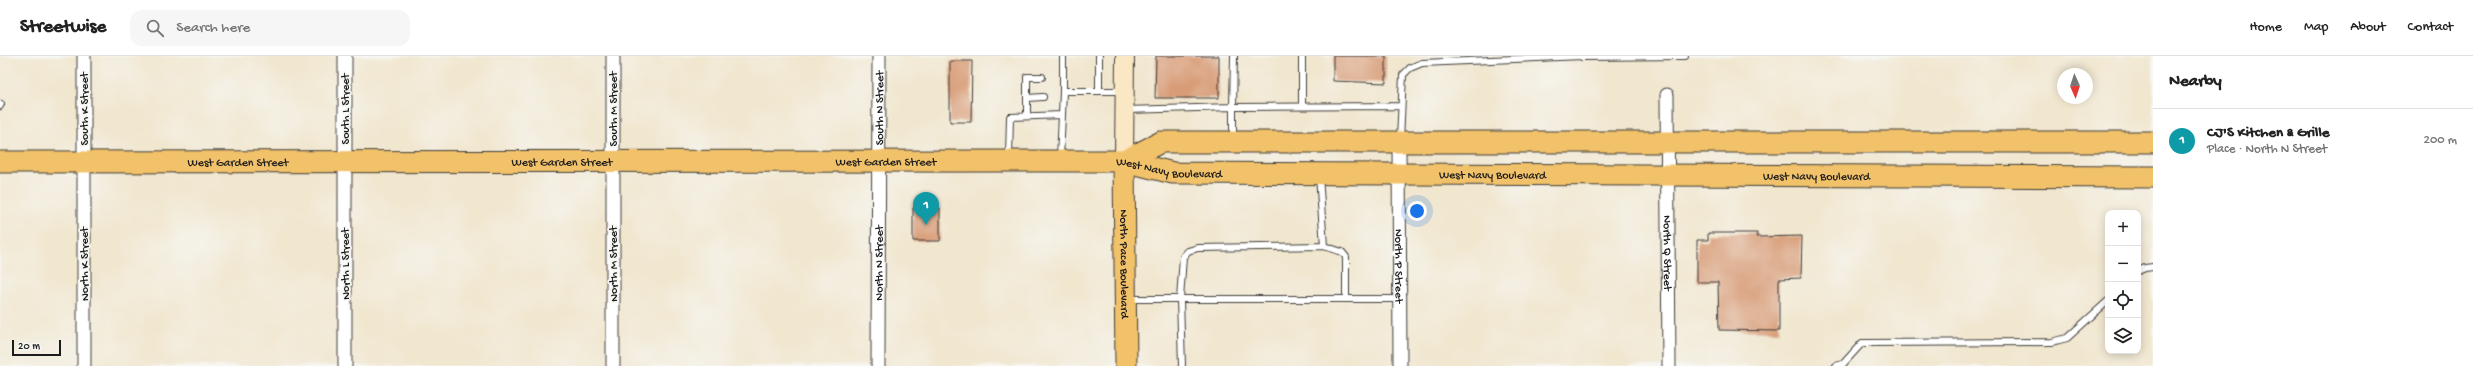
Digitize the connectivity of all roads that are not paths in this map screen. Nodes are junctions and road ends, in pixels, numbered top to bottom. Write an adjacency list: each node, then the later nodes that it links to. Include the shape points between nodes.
1 (84, 56): 37 (street, South K Street)
2 (345, 56): 38 (street, South L Street)
3 (613, 56): 31 (street, South M Street)
4 (879, 56): 32 (street, South N Street)
5 (1064, 56): 17 (lane)
6 (1099, 56): 15 (lane)
7 (1125, 56): 16 (main road)
8 (1234, 56): 21 (lane)
9 (1302, 56): 22 (lane)
10 (1422, 56): 13 (lane)
11 (1685, 56): 12 (lane)
12 (1582, 57): 13 (lane)
13 (1422, 63): 23 (lane, via 1410,68 1403,75)
14 (1042, 77): 20 (lane, via 1027,77)
15 (1099, 91): 16 (lane); 17 (lane)
16 (1125, 91): 24 (main road)
17 (1062, 95): 25 (lane)
18 (1667, 95): 28 (street, North Q Street)
19 (1043, 97): 20 (lane)
20 (1027, 98): 26 (lane)
21 (1233, 106): 22 (lane); 24 (lane); 29 (lane)
22 (1302, 106): 23 (lane)
23 (1400, 106): 27 (lane)
24 (1125, 110): 35 (main road)
25 (1062, 115): 26 (lane); 34 (lane)
26 (1027, 116): 33 (lane, via 1010,117)
27 (1400, 141): 28 (main road, West Navy Boulevard); 29 (main road, West Navy Boulevard); 40 (street, North P Street)
28 (1667, 141): 30 (main road, West Navy Boulevard); 41 (street, North Q Street)
29 (1233, 142): 35 (main road, West Navy Boulevard, via 1161,142)
30 (2151, 142)
31 (613, 161): 32 (main road, West Garden Street); 38 (main road, West Garden Street); 53 (street, North M Street)
32 (879, 161): 33 (main road, West Garden Street); 54 (street, North N Street)
33 (1009, 161): 34 (main road, West Garden Street)
34 (1060, 161): 35 (main road, West Garden Street)
35 (1124, 161): 39 (main road, West Navy Boulevard, via 1173,173); 46 (main road, North Pace Boulevard)
36 (0, 162): 37 (main road, West Garden Street)
37 (84, 162): 38 (main road, West Garden Street); 51 (street, North K Street)
38 (345, 162): 52 (street, North L Street)
39 (1318, 174): 40 (main road, West Navy Boulevard); 43 (lane)
40 (1401, 175): 41 (main road, West Navy Boulevard); 49 (street, North P Street)
41 (1668, 176): 42 (main road, West Navy Boulevard); 58 (street, North Q Street)
42 (2153, 177)
43 (1324, 246): 47 (lane, via 1198,248 1188,251 1182,257); 48 (lane, via 1346,256)
44 (2153, 267): 45 (lane)
45 (2141, 270)
46 (1125, 299): 47 (lane); 55 (main road, North Pace Boulevard)
47 (1180, 299): 48 (lane); 56 (lane)
48 (1346, 299): 49 (lane)
49 (1401, 299): 57 (street, North P Street)
50 (2105, 304): 59 (lane, via 2067,338 2052,342 1862,343 1842,364)
51 (84, 366)
52 (345, 366)
53 (613, 366)
54 (878, 366)
55 (1126, 366)
56 (1182, 366)
57 (1400, 366)
58 (1670, 366)
59 (1836, 366)

